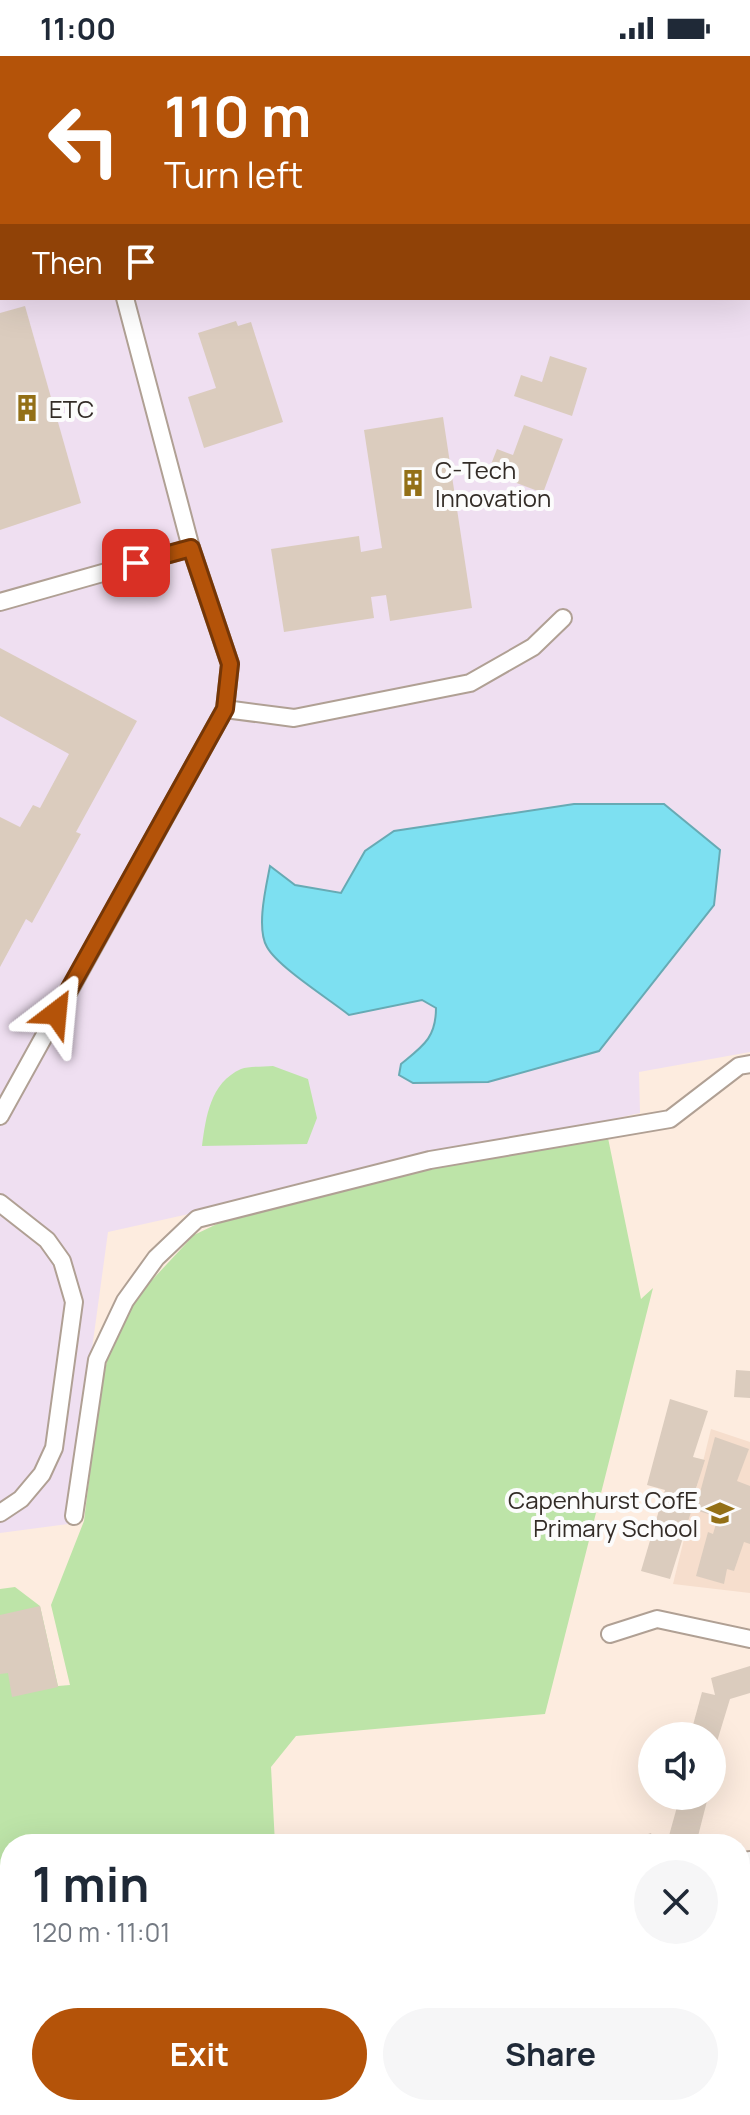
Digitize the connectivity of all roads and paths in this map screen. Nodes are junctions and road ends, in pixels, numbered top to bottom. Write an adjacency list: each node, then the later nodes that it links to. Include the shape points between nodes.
1 (126, 300): 2 (lane)
2 (191, 548): 3 (lane); 5 (lane, via 230,664)
3 (0, 602)
4 (563, 618): 5 (lane, via 533,647 470,683 294,718)
5 (225, 709): 7 (lane)
6 (750, 1064): 10 (lane, via 739,1066 670,1119 430,1160 197,1219 156,1258 125,1301 97,1360)
7 (0, 1116)
8 (0, 1203): 9 (lane, via 47,1240 62,1261 74,1302 54,1448 42,1474 21,1499)
9 (0, 1513)
10 (74, 1516)
11 (610, 1634): 12 (lane, via 657,1619)
12 (750, 1639)

